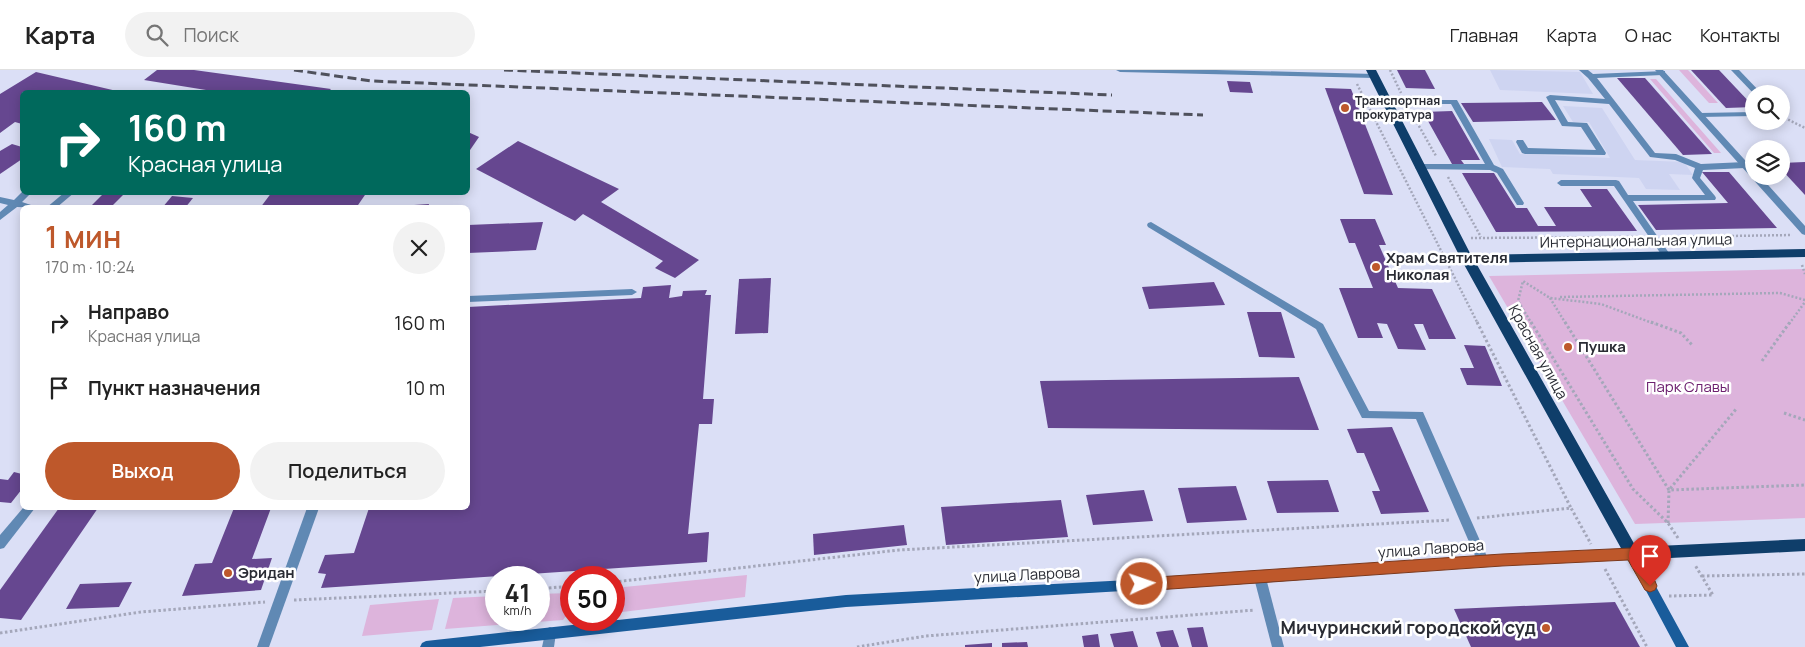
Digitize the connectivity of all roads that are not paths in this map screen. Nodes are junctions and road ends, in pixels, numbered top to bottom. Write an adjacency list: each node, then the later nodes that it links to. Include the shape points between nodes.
1 (1120, 70): 5 (street, via 1353,76)
2 (1582, 70): 6 (street)
3 (1735, 70): 7 (street)
4 (1661, 72): 6 (street); 11 (street)
5 (1372, 73): 8 (main road, Красная улица)
6 (1591, 76): 9 (street)
7 (1749, 85)
8 (1386, 102): 14 (main road, Красная улица); 15 (street, via 1454,102)
9 (1611, 102): 12 (street, via 1550,97 1565,124 1584,125 1602,153 1525,152); 16 (street, via 1653,155 1676,157)
10 (1745, 114): 11 (street)
11 (1700, 115): 13 (street)
12 (1520, 142)
13 (1745, 165): 16 (street)
14 (1419, 167): 15 (street); 32 (main road, Красная улица)
15 (1491, 167): 24 (street, via 1500,171)
16 (1700, 167): 21 (street, via 1696,178 1712,198)
17 (1561, 183): 21 (street, via 1616,183)
18 (1761, 185): 29 (street)
19 (24, 195): 23 (street)
20 (67, 195): 26 (street)
21 (1626, 198): 31 (street)
22 (0, 200): 23 (street)
23 (14, 204): 25 (street); 27 (street)
24 (1520, 204)
25 (20, 205)
26 (54, 205)
27 (0, 217)
28 (1151, 225): 40 (street, via 1320,327 1366,415 1419,415)
29 (1801, 234)
30 (1805, 253): 31 (main road, Интернациональная улица)
31 (1666, 255): 32 (main road, Интернациональная улица)
32 (1467, 259): 39 (main road, Красная улица)
33 (632, 292): 34 (street)
34 (470, 299)
35 (27, 510): 37 (street)
36 (312, 510): 43 (street)
37 (0, 544)
38 (1805, 545): 39 (main road)
39 (1632, 554): 40 (main road, улица Лаврова); 47 (main road, Красная улица)
40 (1483, 561): 41 (main road, улица Лаврова)
41 (1260, 578): 42 (main road, улица Лаврова, via 846,601); 46 (street)
42 (550, 633): 44 (main road, улица Лаврова); 45 (street)
43 (263, 647)
44 (426, 647)
45 (548, 647)
46 (1278, 647)
47 (1683, 647)

